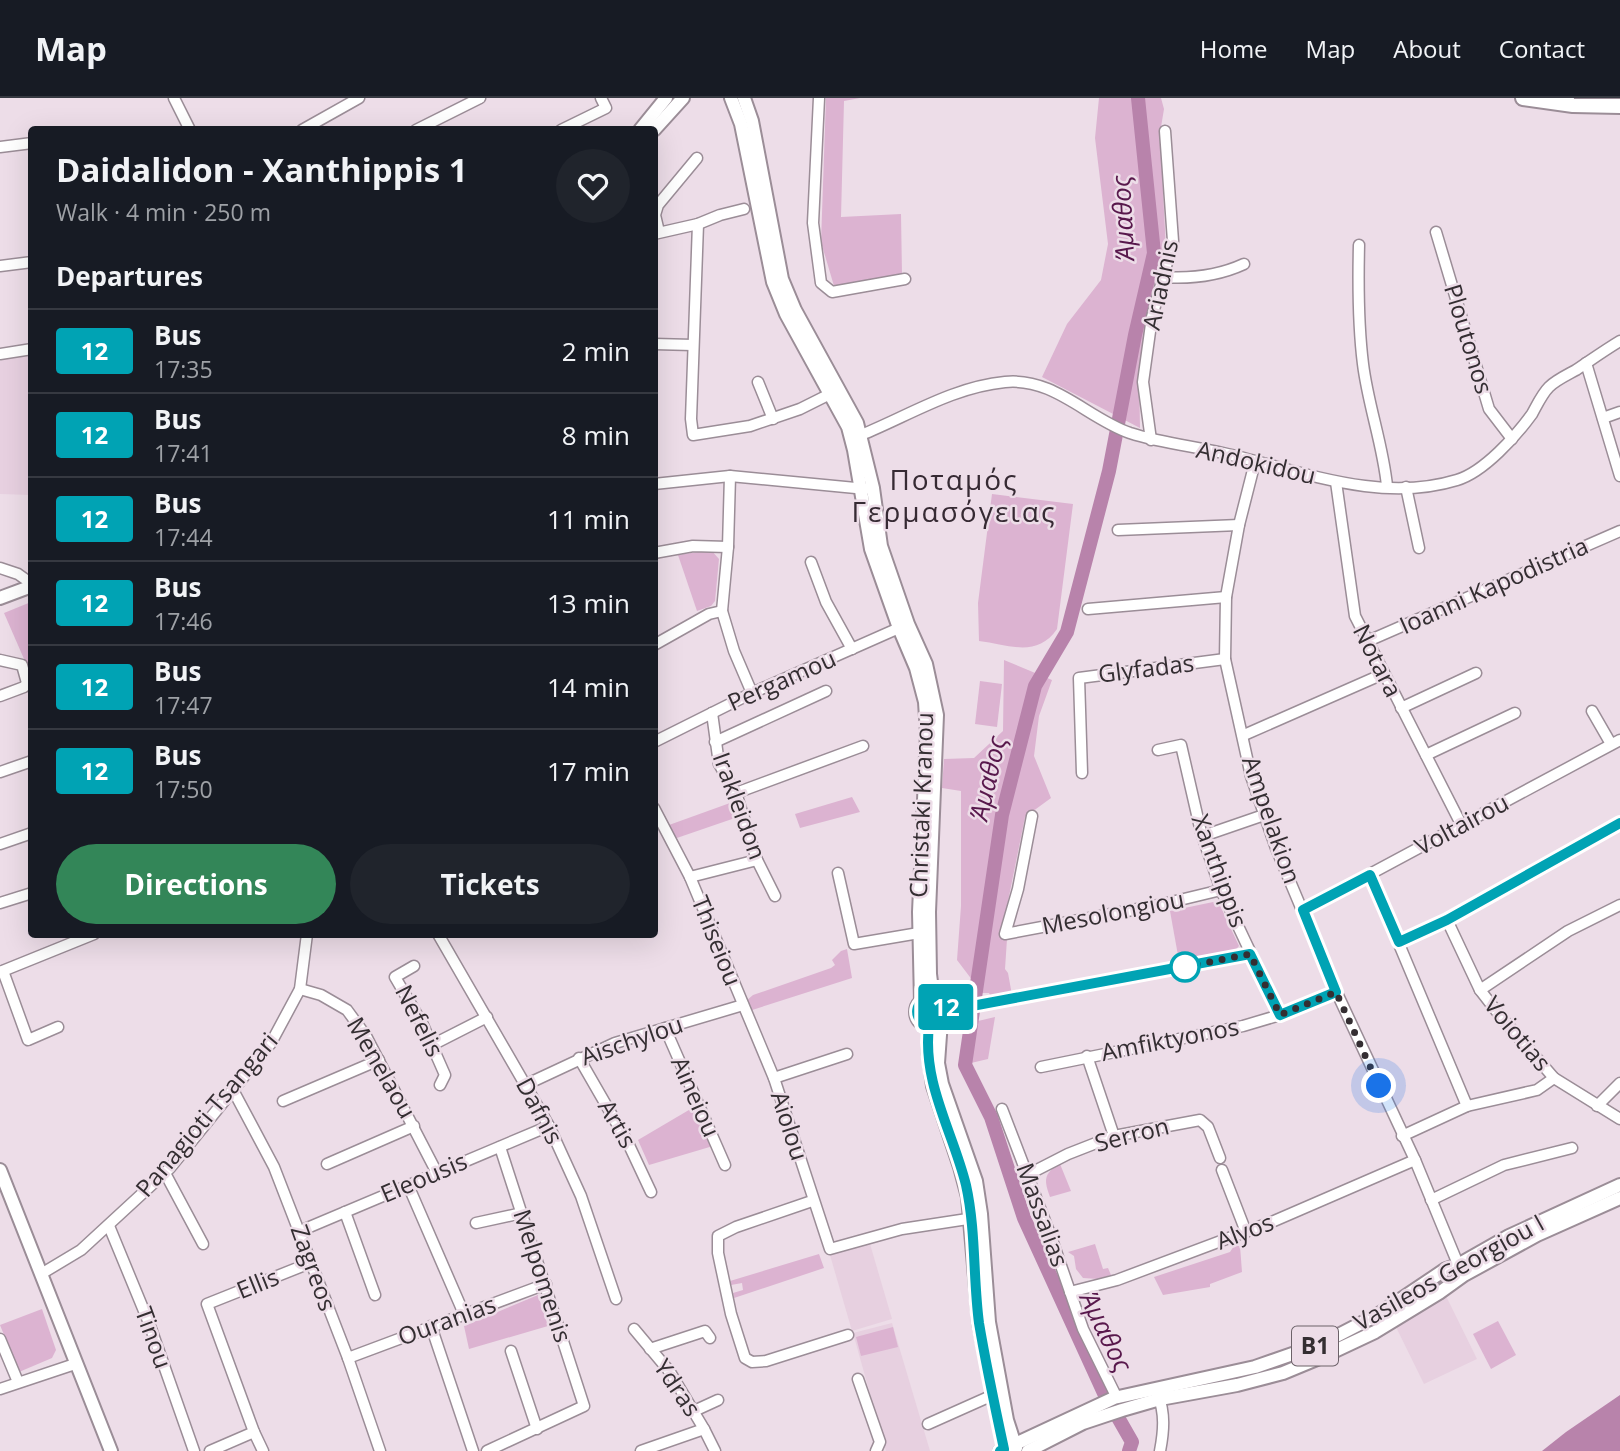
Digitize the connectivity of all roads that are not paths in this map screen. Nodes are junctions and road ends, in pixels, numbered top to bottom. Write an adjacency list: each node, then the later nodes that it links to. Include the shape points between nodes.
1 (174, 98): 14 (street)
2 (359, 98): 15 (street)
3 (480, 98): 11 (street)
4 (666, 98): 18 (main road)
5 (683, 98): 19 (main road)
6 (731, 98): 42 (main road, Christaki Kranou, via 741,124 773,282)
7 (744, 98): 46 (main road, Christaki Kranou, via 787,294)
8 (819, 98): 34 (street, via 813,223 821,283 832,292)
9 (1522, 98): 13 (highway)
10 (1577, 98): 13 (highway)
11 (462, 102): 16 (street)
12 (603, 103): 17 (street)
13 (1620, 106)
14 (188, 126)
15 (309, 126)
16 (423, 126)
17 (567, 126)
18 (643, 126)
19 (658, 126)
20 (1165, 131): 33 (street, Ariadnis, via 1173,242)
21 (28, 144): 22 (street)
22 (0, 147)
23 (697, 158): 24 (street)
24 (658, 205)
25 (744, 209): 26 (street)
26 (698, 224): 28 (street); 37 (street)
27 (1436, 232): 47 (street, Ploutonos, via 1489,409)
28 (658, 233)
29 (1359, 245): 54 (street, via 1357,295 1363,366)
30 (28, 262): 32 (street)
31 (1244, 264): 33 (street, via 1202,278)
32 (0, 266)
33 (1163, 277): 48 (street, Ariadnis, via 1143,382)
34 (905, 279)
35 (1620, 341): 40 (street, Andokidou)
36 (658, 344): 37 (street)
37 (693, 345): 45 (street, via 694,435)
38 (28, 350): 39 (street)
39 (0, 354)
40 (1586, 363): 44 (street); 47 (street, Andokidou, via 1548,388)
41 (758, 382): 45 (street)
42 (830, 394): 45 (street); 56 (main road, Christaki Kranou, via 848,427)
43 (1620, 412): 44 (street)
44 (1603, 418): 50 (street)
45 (772, 419)
46 (861, 435): 48 (street, Andokidou, via 952,395 1006,382 1049,388 1101,419); 56 (main road, Christaki Kranou)
47 (1512, 439): 55 (street, Andokidou, via 1460,480)
48 (1151, 440): 49 (street, Andokidou)
49 (1255, 462): 52 (street, Andokidou); 57 (street, Ampelakion)
50 (1620, 475)
51 (730, 476): 53 (street); 56 (street); 60 (street)
52 (1336, 482): 54 (street, Andokidou); 73 (street, Notara, via 1355,616)
53 (658, 484)
54 (1387, 486): 55 (street, Andokidou)
55 (1406, 487): 61 (street)
56 (867, 489): 72 (main road, Christaki Kranou, via 871,549); 129 (main road, Christaki Kranou, via 884,554 936,700 929,912)
57 (1239, 525): 58 (street); 68 (street, Ampelakion)
58 (1118, 530)
59 (1620, 531): 73 (street, Ioanni Kapodistria)
60 (728, 547): 62 (street, via 693,546); 71 (street)
61 (1419, 548)
62 (658, 552)
63 (811, 562): 75 (street, Pergamou)
64 (0, 568): 65 (street)
65 (28, 582)
66 (28, 587): 69 (main road)
67 (28, 593): 69 (main road)
68 (1226, 597): 70 (street); 76 (street, Ampelakion)
69 (0, 601)
70 (1088, 609)
71 (722, 611): 74 (street); 81 (street)
72 (899, 628): 75 (street, Pergamou); 117 (main road, Christaki Kranou, via 922,685 927,716)
73 (1368, 641): 79 (street, Notara)
74 (658, 643)
75 (852, 649): 81 (street, Pergamou)
76 (1225, 659): 87 (street, Ampelakion); 96 (street, Glyfadas, via 1079,678)
77 (0, 660): 82 (street, via 22,665 27,683)
78 (1476, 673): 83 (street)
79 (1383, 674): 83 (street, Notara); 87 (street)
80 (826, 691): 89 (street)
81 (752, 693): 85 (street, Pergamou)
82 (0, 696)
83 (1401, 708): 93 (street, Notara)
84 (1592, 711): 90 (street)
85 (712, 713): 88 (street, Pergamou); 89 (street, Irakleidon)
86 (1515, 713): 93 (street)
87 (1244, 735): 98 (street, Ampelakion)
88 (658, 739)
89 (716, 742): 97 (street, Irakleidon, via 719,764)
90 (1616, 742): 102 (street, Voltairou)
91 (863, 746): 97 (street)
92 (1158, 750): 104 (street, Xanthippis, via 1181,745)
93 (1426, 755): 102 (street, Notara)
94 (28, 762): 95 (street)
95 (0, 772)
96 (1082, 773)
97 (736, 793): 106 (street, Irakleidon)
98 (1264, 815): 104 (street); 115 (street, Ampelakion)
99 (658, 816): 109 (street, Thiseiou)
100 (1032, 816): 110 (street, Mesolongiou, via 1005,934)
101 (1620, 823): 116 (street)
102 (1462, 826): 108 (street, Voltairou)
103 (28, 834): 105 (street)
104 (1202, 836): 110 (street, Xanthippis)
105 (0, 844)
106 (757, 860): 109 (street, Thiseiou); 112 (street, Irakleidon)
107 (838, 873): 117 (street, via 854,944)
108 (1370, 875): 115 (street, Voltairou); 121 (street)
109 (690, 877): 128 (street, Thiseiou)
110 (1221, 890): 122 (street, Xanthippis)
111 (28, 894): 113 (street)
112 (775, 895)
113 (0, 903)
114 (1620, 905): 126 (street, via 1568,930)
115 (1303, 910): 127 (street, Ampelakion)
116 (1447, 920): 121 (street); 126 (street, Voiotias)
117 (919, 933): 129 (main road, Christaki Kranou)
118 (84, 938): 124 (street)
119 (306, 938): 125 (street, Panagioti Tsangari)
120 (440, 938): 131 (street, Dafnis)
121 (1399, 942): 148 (street)
122 (1250, 954): 129 (street); 130 (street, Xanthippis)
123 (414, 966): 134 (street, Nefelis, via 395,977)
124 (1, 971): 132 (street, via 27,1041)
125 (300, 989): 138 (street, Menelaou, via 347,1010); 145 (street, Panagioti Tsangari, via 271,1043)
126 (1480, 989): 140 (street, Voiotias)
127 (1336, 992): 130 (street, Amfiktyonos); 154 (street, Ampelakion)
128 (743, 1005): 133 (street, Aischylou); 141 (street, Aiolou)
129 (938, 1012): 174 (main road, Christaki Kranou, via 928,1049 933,1086)
130 (1280, 1015): 136 (street, Amfiktyonos)
131 (487, 1017): 134 (street); 144 (street, Dafnis)
132 (58, 1027)
133 (665, 1028): 137 (street, Aischylou); 160 (street, Aineiou)
134 (432, 1045): 143 (street, Nefelis, via 445,1074)
135 (847, 1054): 141 (street)
136 (1087, 1056): 139 (street, Amfiktyonos); 153 (street)
137 (579, 1058): 144 (street, Aischylou); 168 (street, Artis)
138 (379, 1060): 146 (street); 151 (street, Menelaou)
139 (1041, 1067)
140 (1554, 1077): 147 (street, Voiotias); 148 (street, via 1537,1090)
141 (774, 1078): 171 (street, Aiolou)
142 (1620, 1083): 147 (street)
143 (440, 1085)
144 (525, 1085): 152 (street, Dafnis)
145 (233, 1090): 163 (street, Panagioti Tsangari); 177 (street, Zagreos, via 275,1167)
146 (283, 1101)
147 (1597, 1105): 150 (street, Voiotias)
148 (1467, 1107): 154 (street)
149 (1002, 1109): 165 (street, Massalias)
150 (1620, 1119)
151 (414, 1126): 159 (street); 164 (street, Menelaou)
152 (549, 1126): 155 (street, Eleousis); 186 (street, Dafnis, via 581,1196)
153 (1114, 1136): 157 (street, Serron, via 1200,1121 1208,1127); 165 (street, Serron)
154 (1402, 1136): 158 (street, Ampelakion)
155 (499, 1147): 164 (street, Eleousis); 173 (street, Melpomenis)
156 (1572, 1148): 170 (street, via 1504,1165)
157 (1220, 1158)
158 (1415, 1160): 170 (street, Ampelakion); 178 (street, Alyos)
159 (327, 1164)
160 (725, 1165)
161 (0, 1170): 182 (main road)
162 (1222, 1170): 178 (street)
163 (165, 1173): 176 (street, Panagioti Tsangari); 179 (street)
164 (437, 1173): 166 (street, Eleousis)
165 (1027, 1175): 184 (street, Massalias)
166 (408, 1185): 172 (street, Eleousis); 187 (street)
167 (1620, 1185): 181 (main road, Vasileos Georgiou I / B1, via 1509,1236)
168 (651, 1192)
169 (1620, 1198): 181 (main road, Vasileos Georgiou I / B1)
170 (1431, 1200): 181 (street, Ampelakion)
171 (812, 1201): 174 (street, Aiolou, via 830,1249 902,1229); 190 (street, via 718,1236 731,1314 745,1358 752,1362)
172 (345, 1212): 177 (street, Eleousis); 185 (street)
173 (522, 1213): 175 (street); 183 (street, Melpomenis)
174 (976, 1217): 201 (main road, Christaki Kranou, via 979,1323); 210 (main road, Christaki Kranou)
175 (476, 1223)
176 (109, 1226): 182 (street, Panagioti Tsangari); 212 (street, Tinou)
177 (300, 1231): 180 (street, Zagreos)
178 (1246, 1232): 184 (street, Alyos, via 1117,1280)
179 (203, 1244)
180 (310, 1263): 195 (street, Zagreos); 209 (street, Ellis, via 207,1304)
181 (1461, 1270): 200 (main road, Vasileos Georgiou I / B1, via 1446,1269 1379,1314 1321,1344)
182 (41, 1274): 196 (main road)
183 (545, 1284): 187 (street, Ouranias); 207 (street, Melpomenis, via 584,1406)
184 (1070, 1292): 203 (street, Massalias)
185 (375, 1295)
186 (616, 1299)
187 (464, 1314): 188 (street, Ouranias)
188 (431, 1326): 195 (street, Ouranias); 216 (street)
189 (634, 1329): 193 (street, Ydras)
190 (848, 1335)
191 (710, 1338): 193 (street, via 705,1331)
192 (0, 1339): 198 (street)
193 (650, 1349): 204 (street, Ydras)
194 (510, 1351): 207 (street)
195 (348, 1358): 215 (street, Zagreos)
196 (75, 1364): 198 (street); 211 (main road)
197 (858, 1378): 220 (street, via 880,1442)
198 (18, 1382): 199 (street)
199 (0, 1389)
200 (1158, 1393): 203 (main road, Vasileos Georgiou I / B1); 222 (street, via 1164,1429)
201 (993, 1395): 206 (street); 210 (main road, Christaki Kranou)
202 (718, 1400): 204 (street)
203 (1118, 1402): 205 (main road, Vasileos Georgiou I / B1)
204 (694, 1411): 208 (street, Ydras)
205 (1092, 1413): 210 (main road, Vasileos Georgiou I / B1); 221 (main road, Vasileos Georgiou I / B1)
206 (928, 1424)
207 (537, 1429): 217 (street)
208 (705, 1429): 218 (street); 219 (street, Ydras)
209 (254, 1432): 213 (street); 214 (street)
210 (1008, 1449)
211 (111, 1451)
212 (194, 1451)
213 (209, 1451)
214 (263, 1451)
215 (380, 1451)
216 (473, 1451)
217 (486, 1451)
218 (641, 1451)
219 (715, 1451)
220 (876, 1451)
221 (1028, 1451)
222 (1160, 1451)

